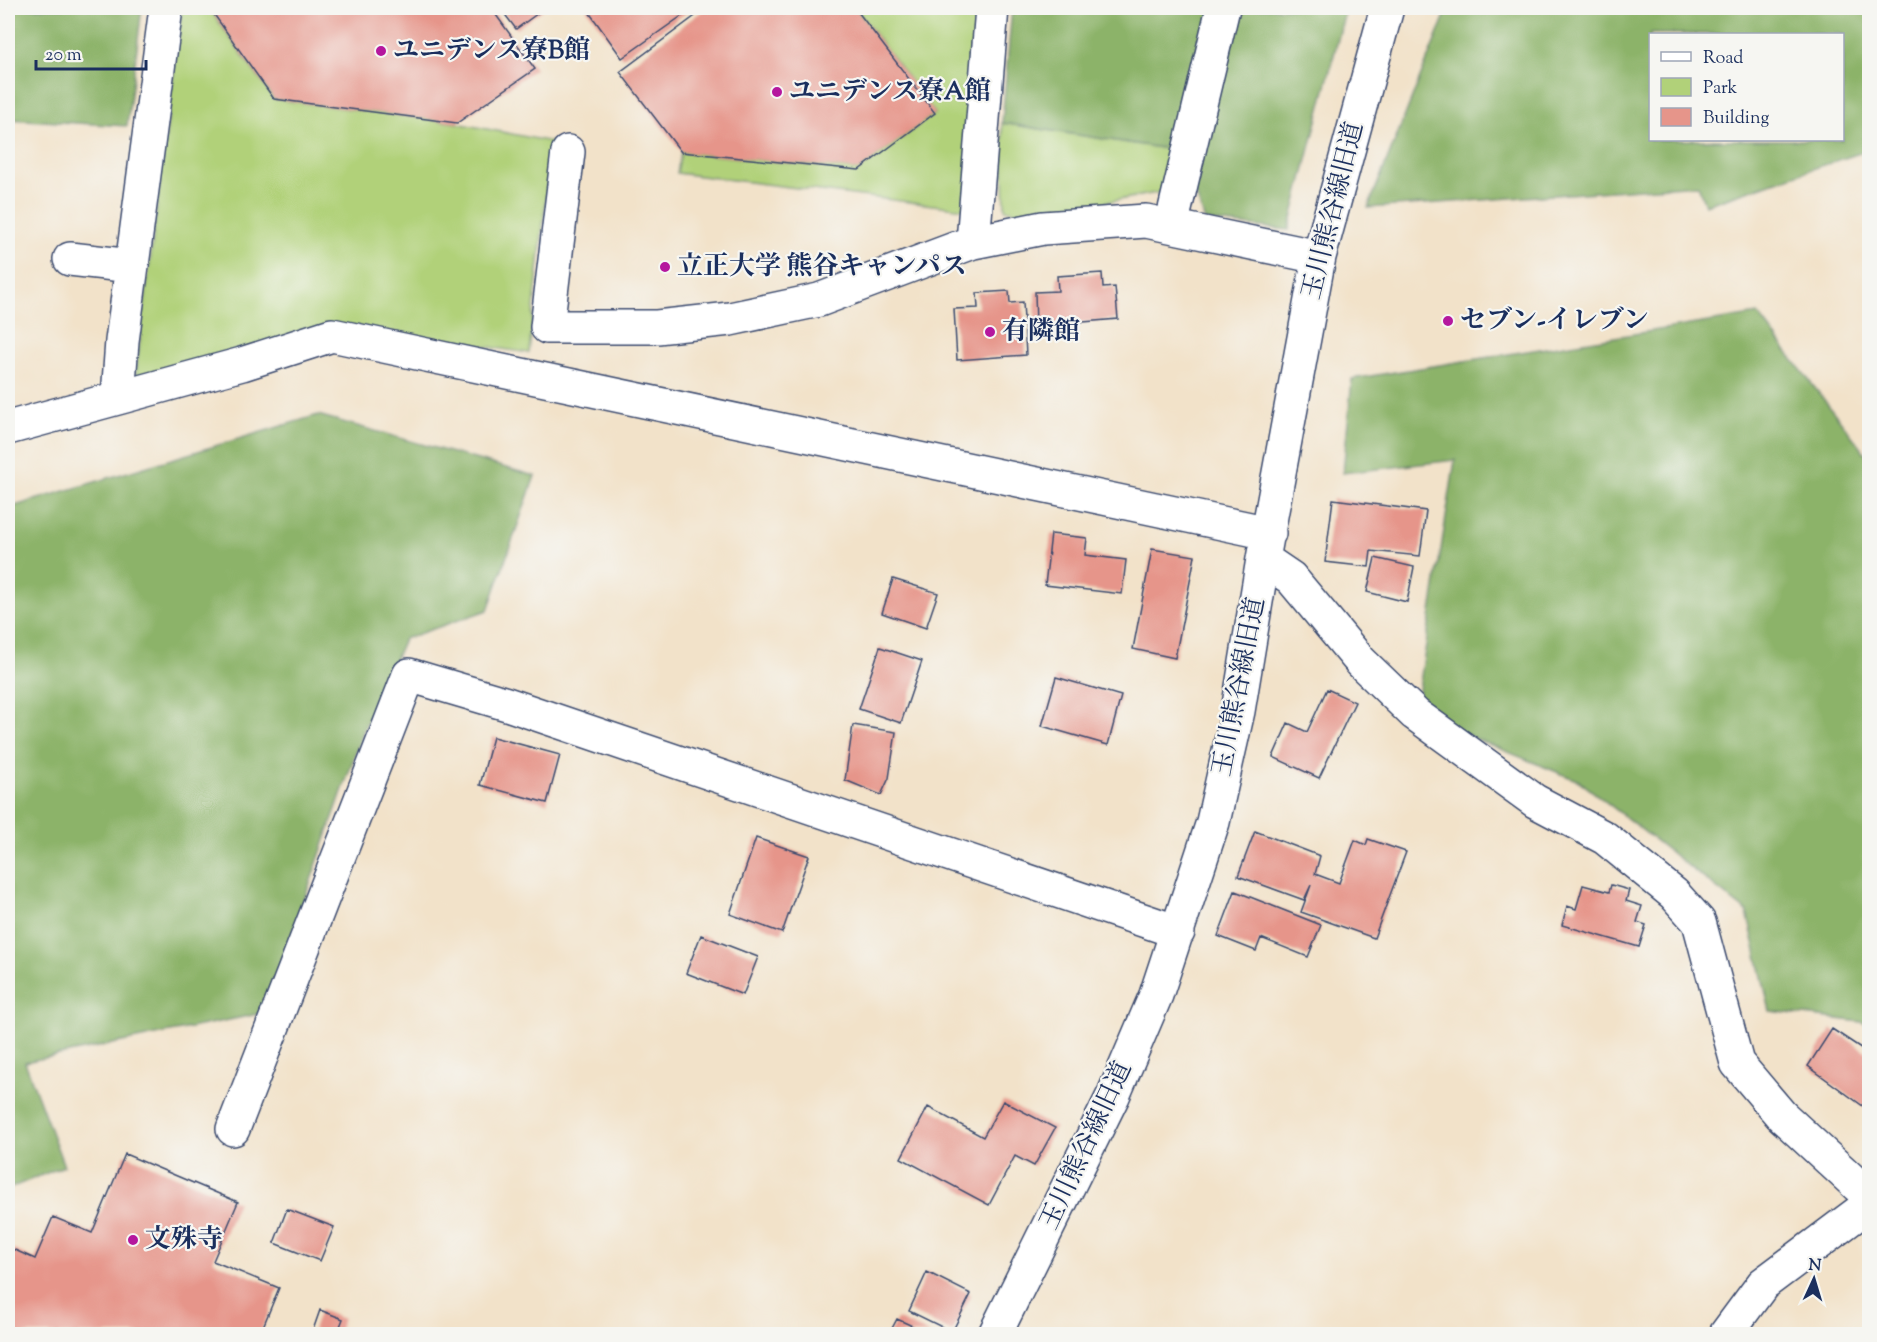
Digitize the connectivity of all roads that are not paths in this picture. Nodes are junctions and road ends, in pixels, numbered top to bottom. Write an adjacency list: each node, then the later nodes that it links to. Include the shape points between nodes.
1 (165, 8): 10 (street)
2 (992, 8): 7 (street)
3 (1223, 8): 6 (street)
4 (1387, 8): 8 (street, 玉川熊谷線旧道)
5 (568, 152): 7 (street, via 547,327 657,327 730,319 819,300)
6 (1171, 226): 7 (street, via 1146,221 1043,228); 8 (street)
7 (973, 242)
8 (1319, 257): 13 (street, 玉川熊谷線旧道)
9 (70, 259): 10 (street)
10 (132, 266): 11 (street)
11 (118, 397): 12 (street); 13 (street, via 332,335)
12 (8, 428)
13 (1266, 546): 14 (street, 玉川熊谷線旧道, via 1238,711 1213,822); 16 (street, via 1361,662 1415,714 1535,801 1605,837 1674,894 1699,922 1737,1063 1781,1115)
14 (1178, 932): 15 (street, via 519,708 410,675); 18 (street, 玉川熊谷線旧道, via 1113,1096)
15 (232, 1129)
16 (1869, 1197)
17 (1869, 1204): 19 (street, via 1763,1284)
18 (995, 1335)
19 (1725, 1335)

